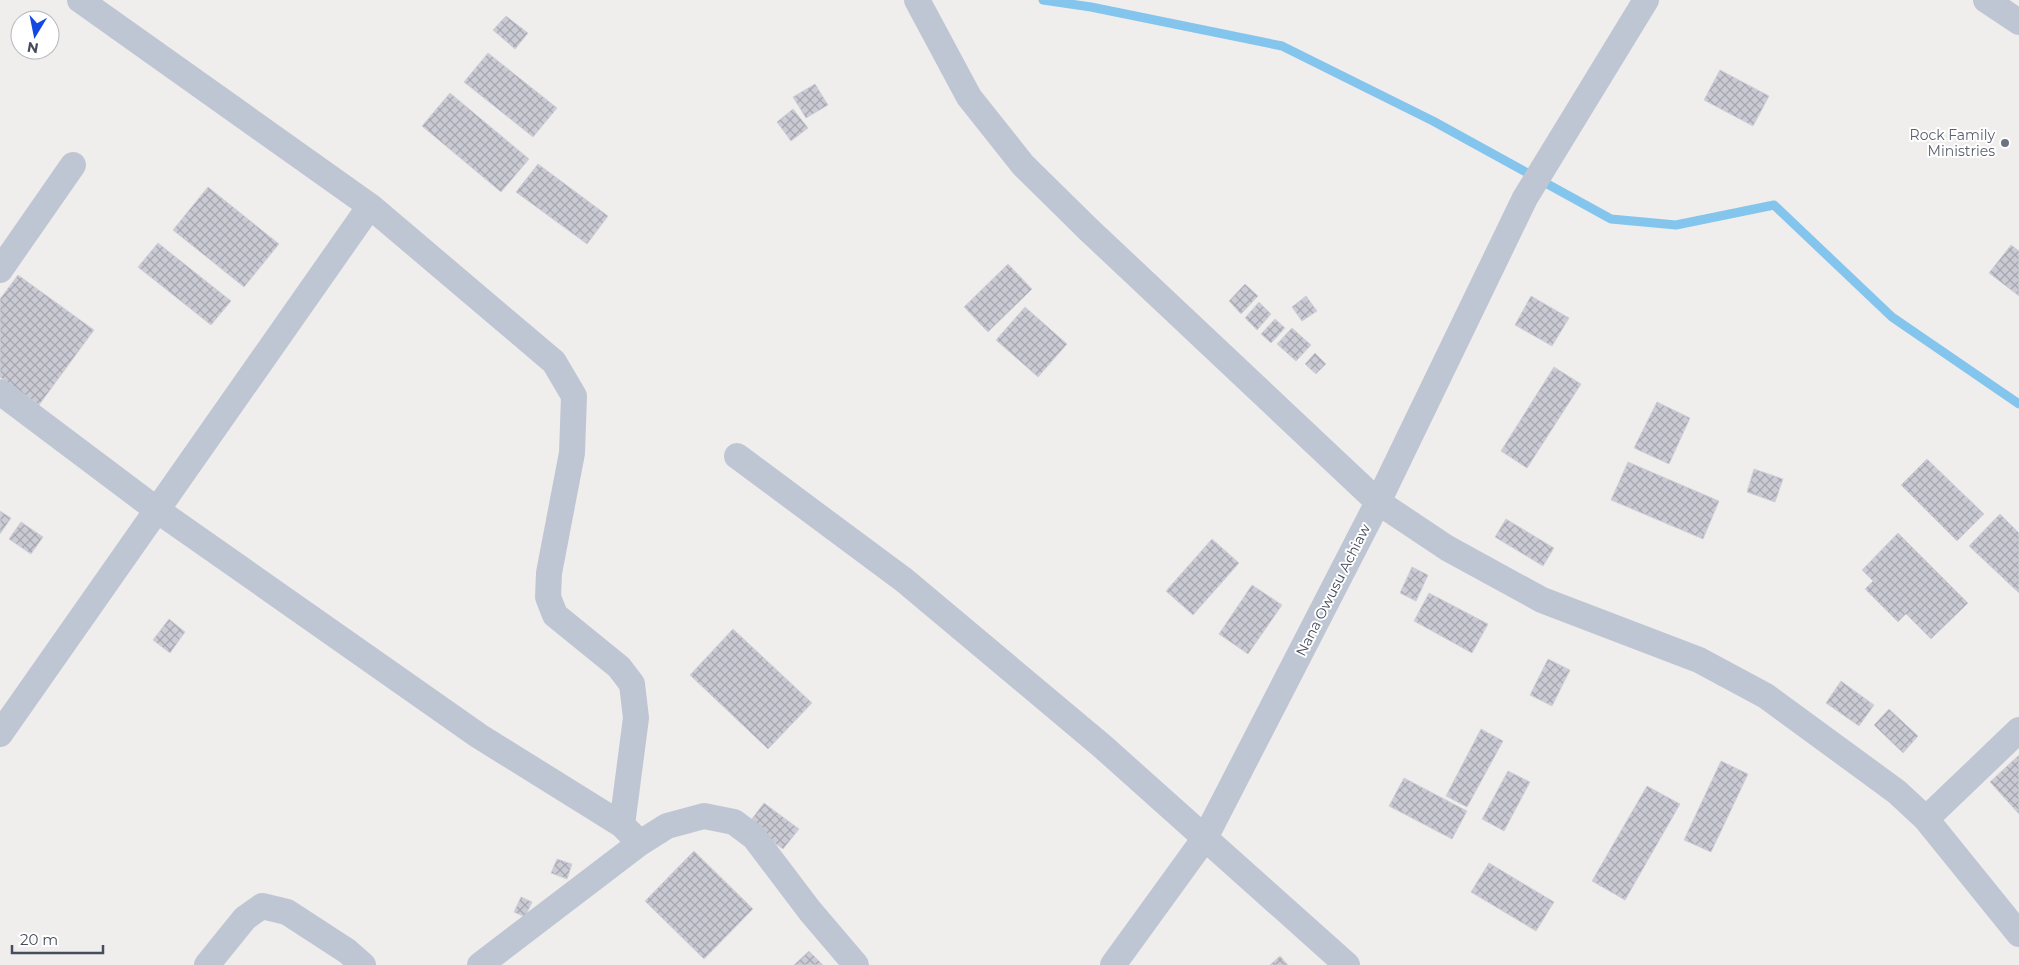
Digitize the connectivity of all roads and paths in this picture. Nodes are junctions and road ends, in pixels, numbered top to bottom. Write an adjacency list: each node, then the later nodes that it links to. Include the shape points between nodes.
1 (80, 0): 7 (street)
2 (917, 0): 11 (street, via 969,97 1023,165)
3 (1646, 0): 11 (street, Nana Owusu Achiaw, via 1525,198)
4 (1986, 0): 5 (street)
5 (2019, 22)
6 (74, 165): 8 (street)
7 (370, 206): 12 (street); 16 (street, via 554,362 574,396 572,453 549,572 548,598 555,615 619,667 632,684 636,718)
8 (0, 270)
9 (0, 392): 12 (street)
10 (737, 456): 17 (street, via 904,580 1102,746)
11 (1378, 502): 15 (street, via 1448,548 1542,600 1698,660 1766,696 1897,792); 17 (street, Nana Owusu Achiaw)
12 (157, 510): 14 (street); 16 (street, via 479,736)
13 (2019, 730): 15 (street)
14 (0, 734)
15 (1926, 819): 19 (street)
16 (622, 825): 18 (street)
17 (1205, 838): 24 (street, Nana Owusu Achiaw); 25 (street)
18 (640, 844): 22 (street); 23 (street, via 667,826 704,816 734,822 754,838 810,912)
19 (2019, 934)
20 (207, 965): 21 (street, via 245,918 262,906 287,912)
21 (363, 965)
22 (480, 965)
23 (856, 965)
24 (1113, 965)
25 (1347, 965)

